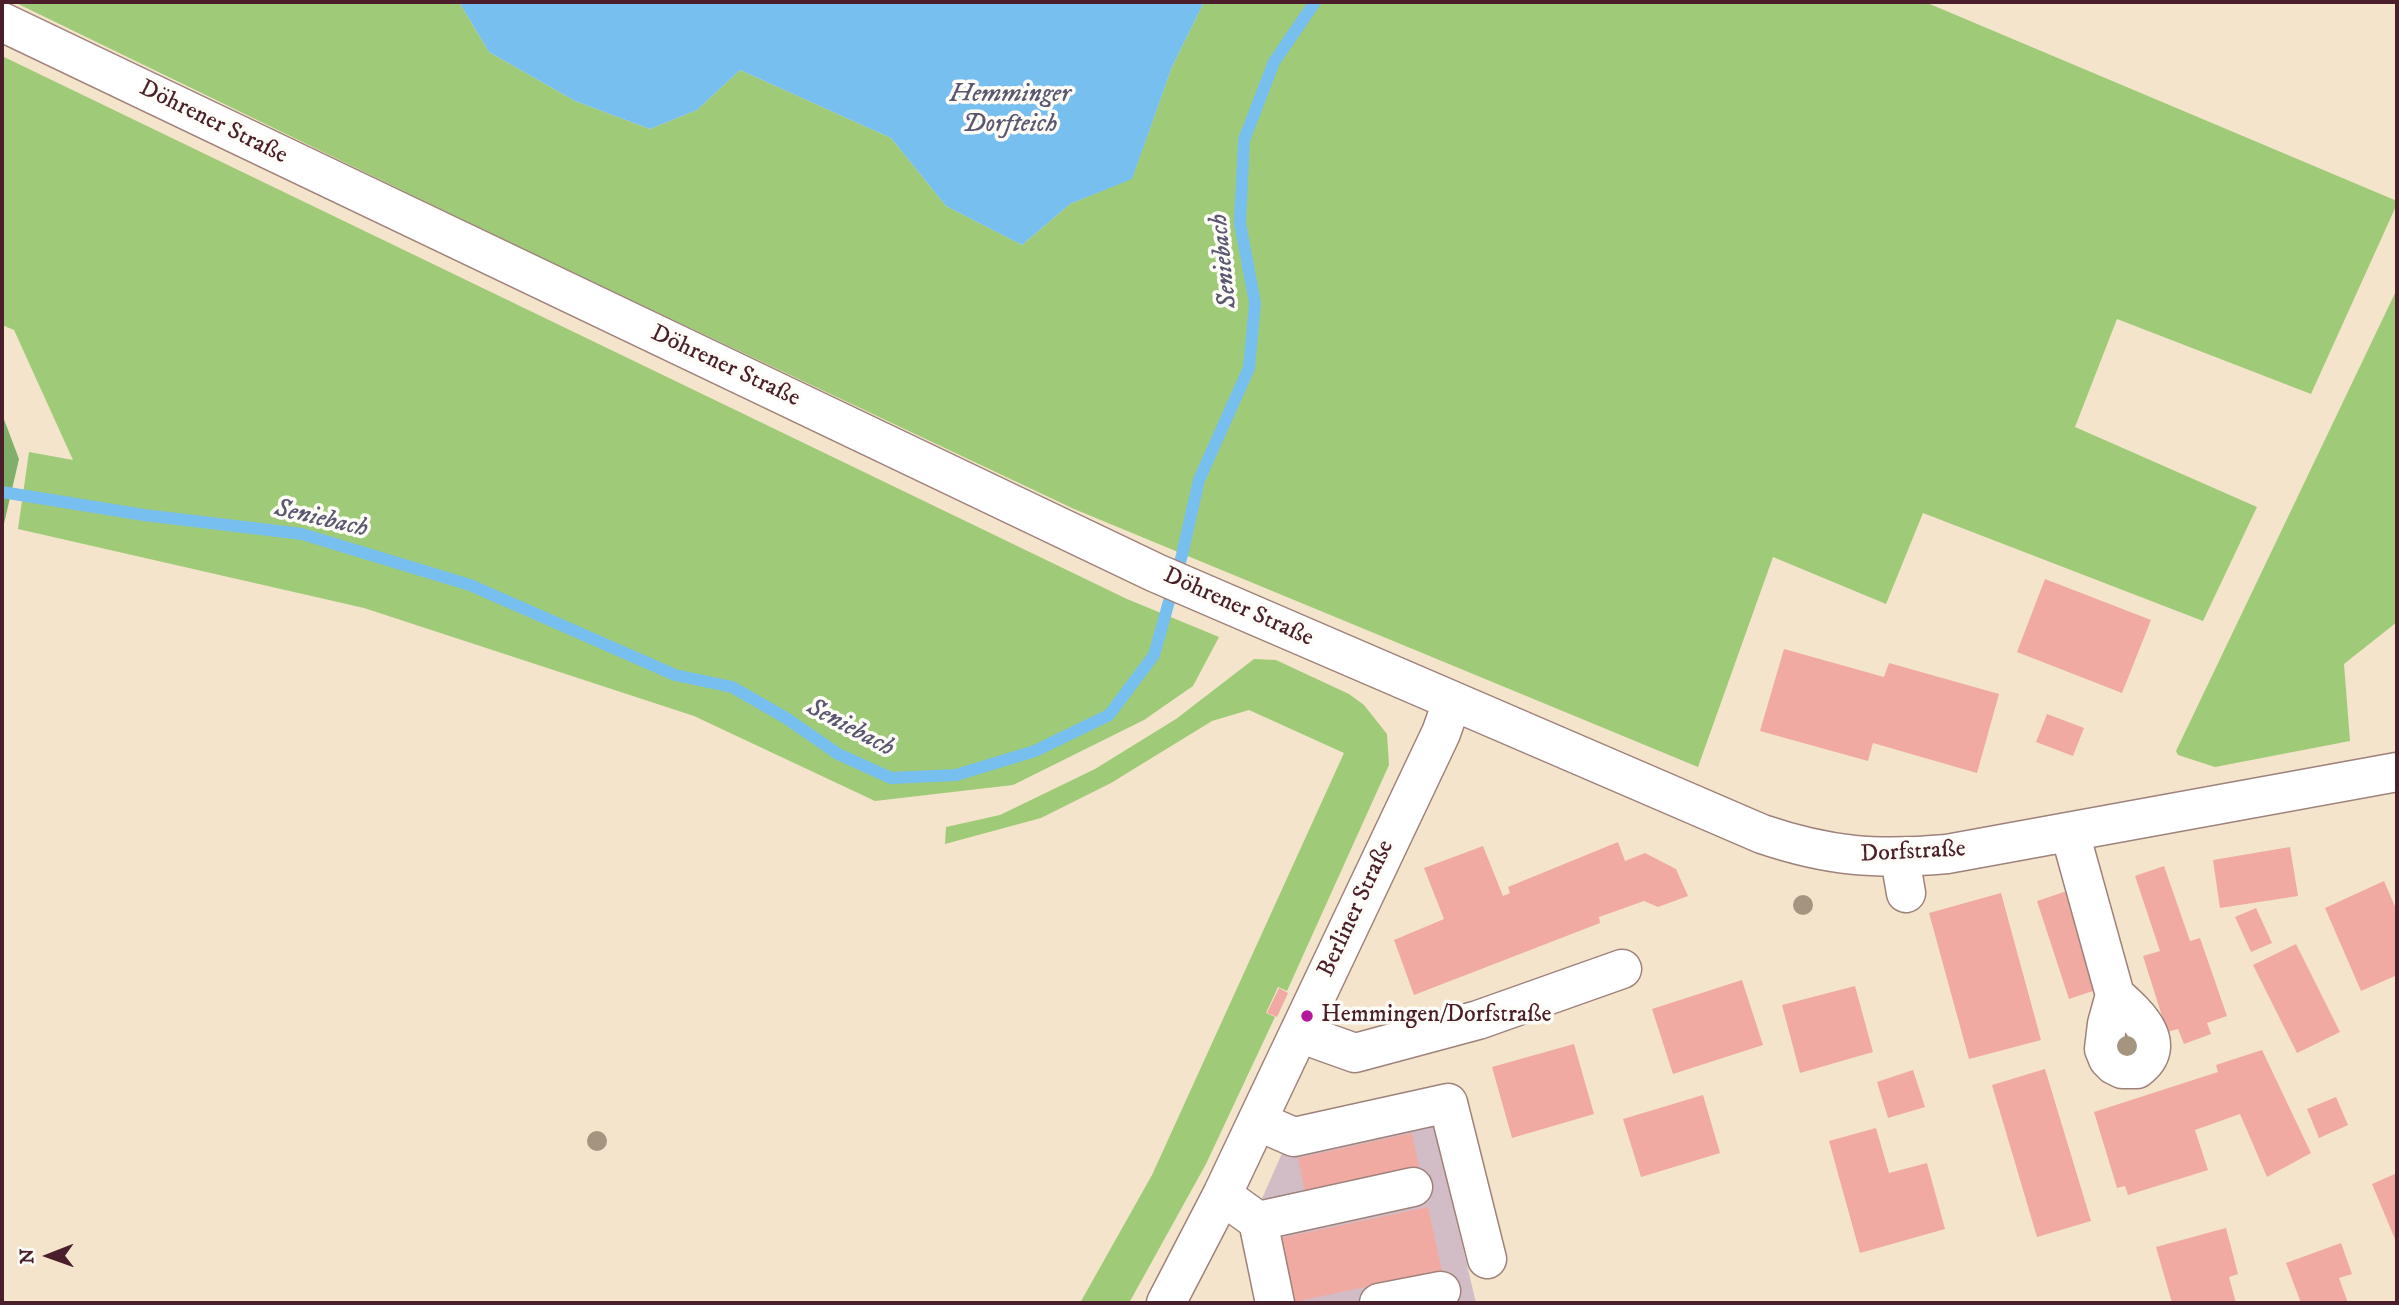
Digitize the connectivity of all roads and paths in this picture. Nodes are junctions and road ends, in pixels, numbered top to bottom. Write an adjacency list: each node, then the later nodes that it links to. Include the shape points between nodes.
1 (2, 22): 2 (street, Döhrener Straße, via 1156,573)
2 (1452, 702): 4 (street, Dorfstraße, via 1762,834 1822,852 1861,857 1903,876 1947,854); 7 (street, Berliner Straße)
3 (2397, 772): 4 (street, Dorfstraße)
4 (2070, 833): 6 (street)
5 (1622, 970): 7 (street, via 1479,1020 1355,1053)
6 (2115, 995)
7 (1300, 1033): 8 (street, Berliner Straße)
8 (1257, 1121): 10 (street, Berliner Straße); 12 (street, via 1294,1137 1448,1103)
9 (1413, 1187): 11 (street)
10 (1222, 1195): 11 (street); 14 (street, Berliner Straße)
11 (1258, 1221): 15 (street)
12 (1486, 1259)
13 (1441, 1291): 16 (street)
14 (1179, 1299)
15 (1275, 1303)
16 (1380, 1303)

